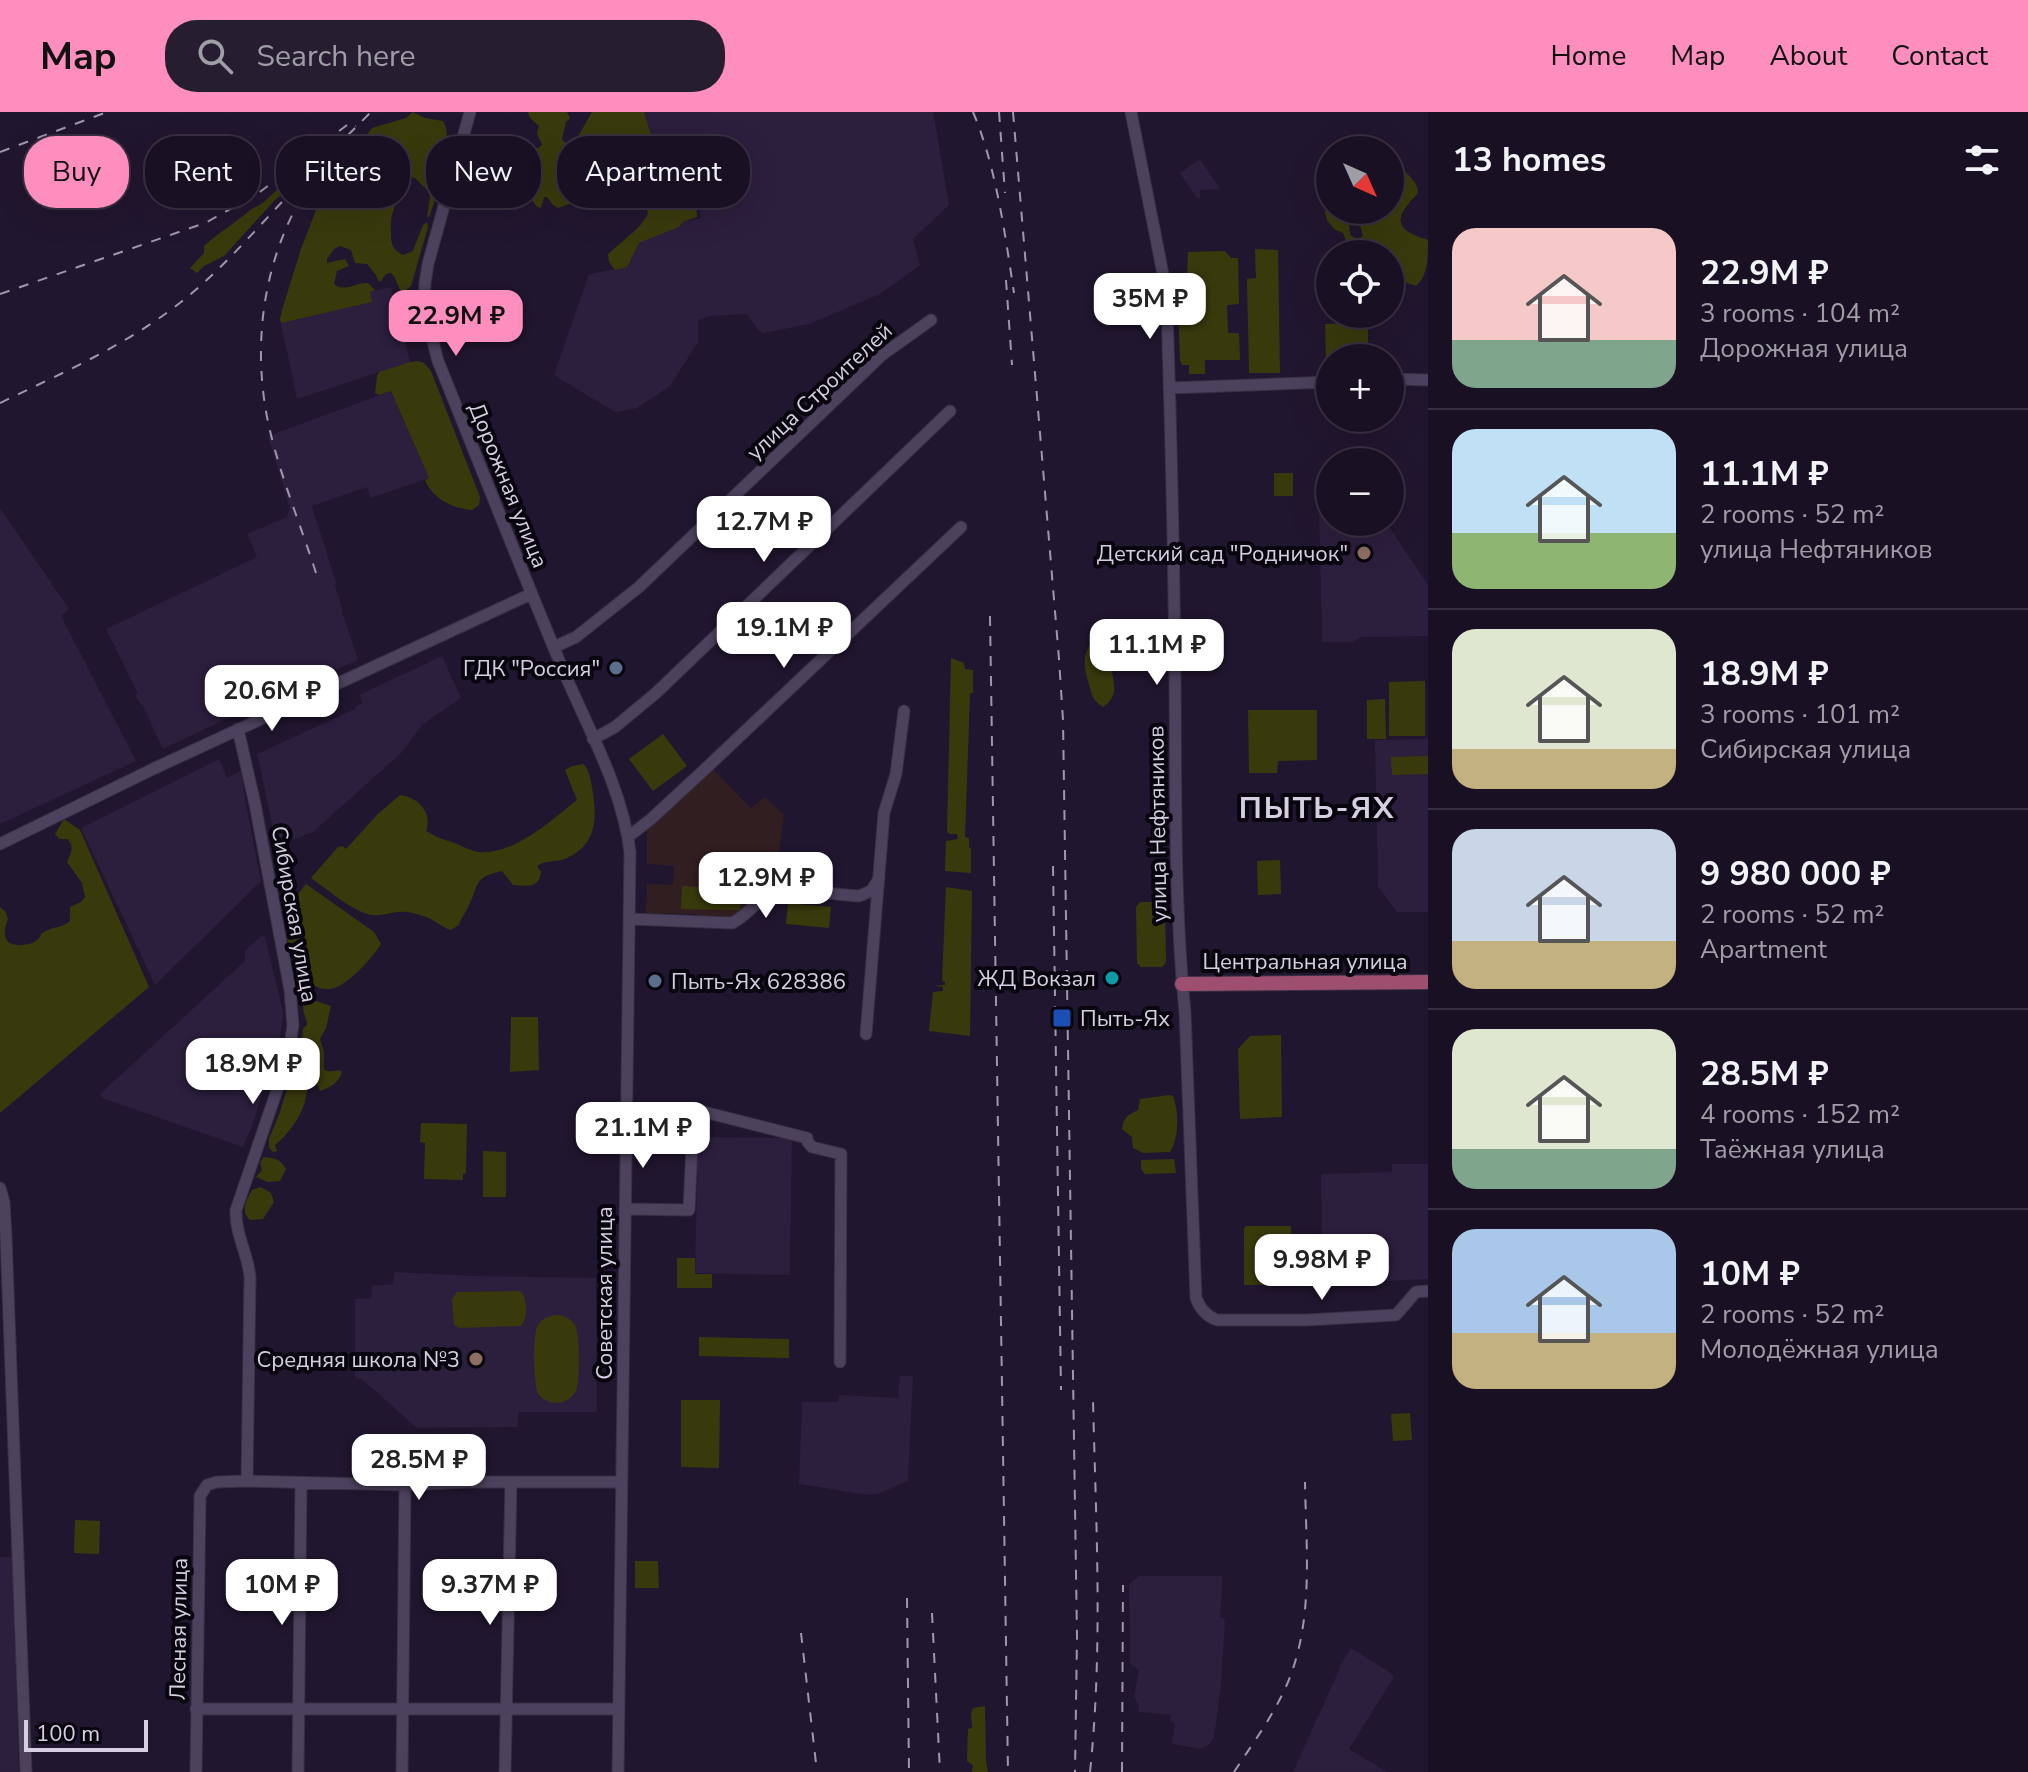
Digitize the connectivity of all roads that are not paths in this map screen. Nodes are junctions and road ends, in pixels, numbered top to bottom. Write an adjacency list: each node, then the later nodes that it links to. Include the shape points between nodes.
1 (470, 112): 10 (street, Дорожная улица, via 428,264 424,307 438,361)
2 (1131, 112): 7 (street, улица Нефтяников, via 1164,279)
3 (931, 320): 11 (street, улица Строителей, via 882,355 639,587 576,637)
4 (1404, 379): 5 (street)
5 (1428, 380)
6 (1316, 383): 7 (street)
7 (1169, 388): 20 (street, улица Нефтяников)
8 (950, 411): 14 (street, via 656,693)
9 (961, 527): 15 (street)
10 (531, 594): 11 (street, Советская улица); 13 (street)
11 (554, 647): 14 (street, Советская улица)
12 (904, 711): 17 (street, via 895,779 884,813)
13 (238, 729): 16 (street); 26 (street, Сибирская улица, via 293,1025 288,1058 236,1210 250,1277)
14 (593, 739): 15 (street, Советская улица)
15 (628, 837): 18 (street, Советская улица)
16 (0, 844)
17 (879, 879): 18 (street, via 859,896 777,892 732,923); 21 (street)
18 (630, 919): 23 (street, Советская улица)
19 (1428, 982): 20 (main road, Центральная улица)
20 (1182, 984): 24 (street, улица Нефтяников, via 1196,1298 1203,1311 1217,1320 1396,1315 1416,1292)
21 (866, 1034)
22 (0, 1188): 36 (street)
23 (625, 1209): 25 (street, via 689,1210 692,1146 704,1112 807,1138 812,1147 841,1154); 28 (street, Советская улица)
24 (1428, 1291)
25 (840, 1362)
26 (247, 1481): 29 (street); 33 (street, Лесная улица, via 211,1483 200,1496)
27 (511, 1482): 28 (street); 30 (street); 34 (street)
28 (622, 1482): 35 (street, Советская улица)
29 (301, 1483): 30 (street); 31 (street)
30 (405, 1485): 32 (street)
31 (299, 1708): 32 (street); 33 (street); 38 (street)
32 (403, 1708): 34 (street); 39 (street)
33 (196, 1709): 37 (street, Лесная улица)
34 (505, 1709): 35 (street); 40 (street)
35 (619, 1709): 41 (street, Советская улица)
36 (26, 1772)
37 (196, 1772)
38 (298, 1772)
39 (402, 1772)
40 (505, 1772)
41 (618, 1772)

